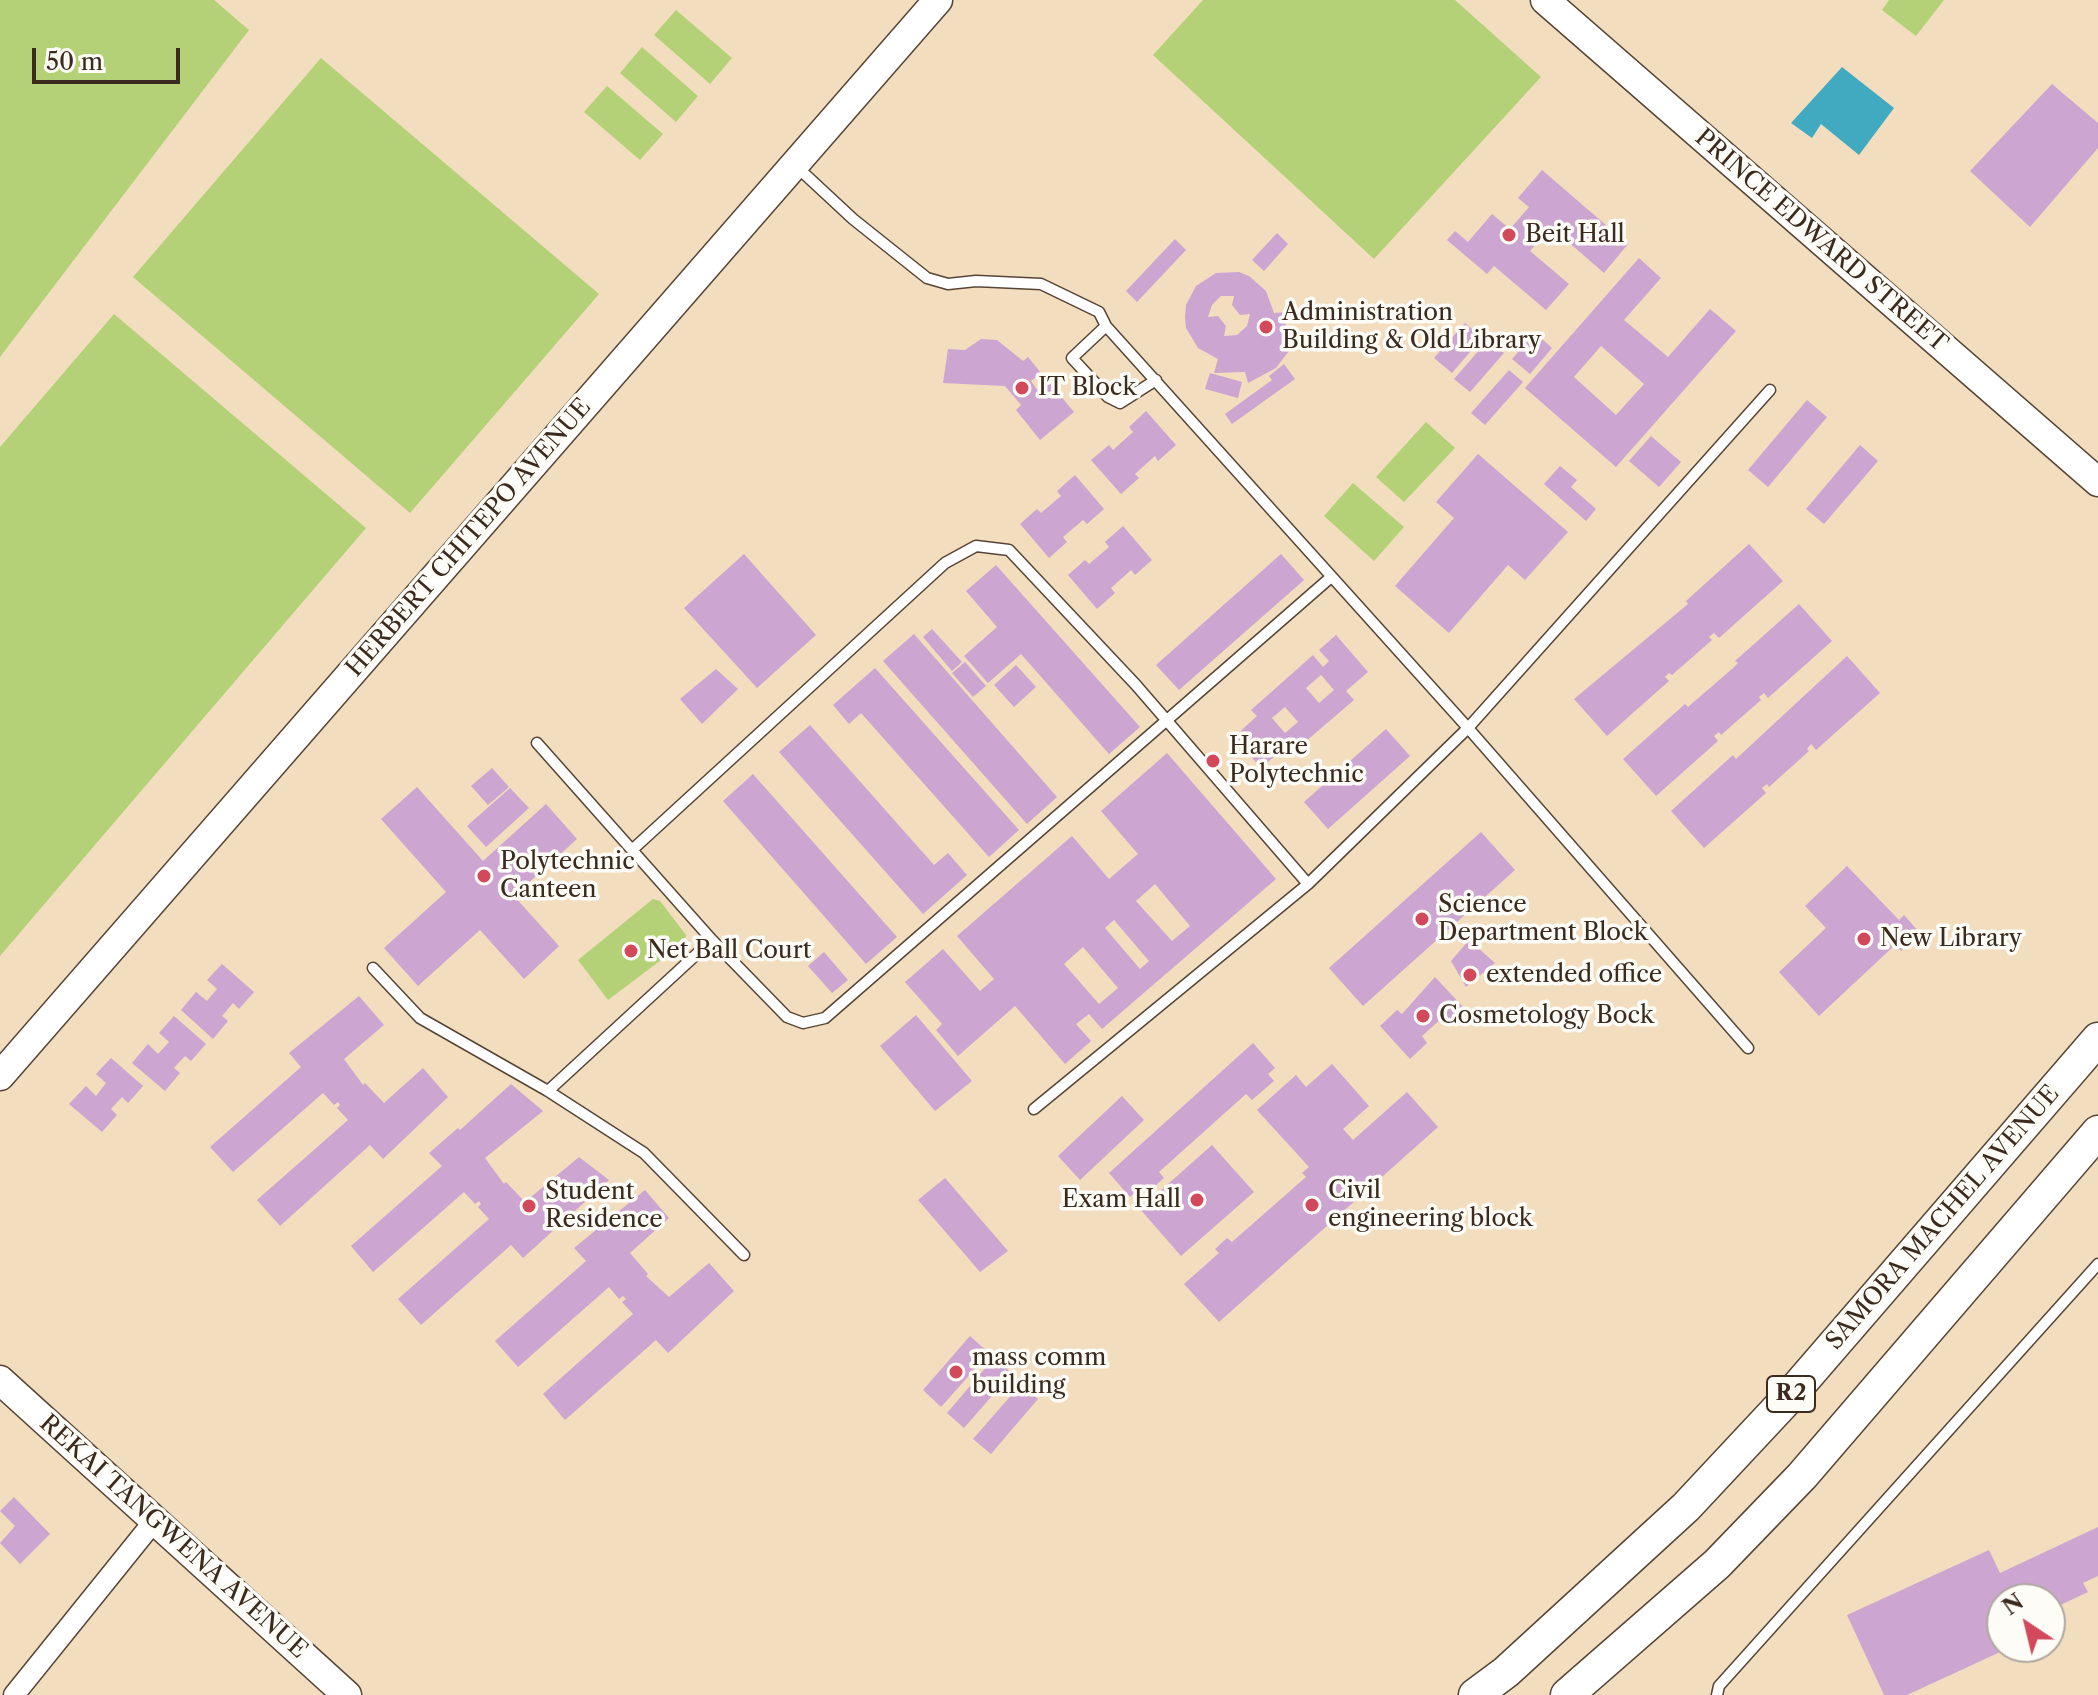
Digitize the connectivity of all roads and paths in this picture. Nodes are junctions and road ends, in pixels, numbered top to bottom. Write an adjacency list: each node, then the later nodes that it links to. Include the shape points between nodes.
1 (938, 0): 3 (main road, HERBERT CHITEPO AVENUE)
2 (1545, 0): 7 (main road, PRINCE EDWARD STREET)
3 (795, 165): 4 (lane, via 927,278 948,284 1041,284 1099,312); 18 (main road, HERBERT CHITEPO AVENUE)
4 (1106, 326): 5 (lane); 5 (lane, via 1072,358 1120,403)
5 (1156, 380): 8 (lane)
6 (1770, 390): 10 (lane)
7 (2098, 482)
8 (1330, 578): 9 (lane); 10 (lane)
9 (1164, 719): 12 (lane, via 1009,550 976,546 945,563); 13 (lane); 14 (lane, via 825,1018 803,1023 787,1017)
10 (1468, 728): 13 (lane); 17 (lane)
11 (537, 743): 12 (lane)
12 (632, 850): 14 (lane)
13 (1308, 884): 20 (lane)
14 (712, 940): 19 (lane)
15 (373, 968): 19 (lane, via 420,1018)
16 (2098, 1039): 28 (highway, SAMORA MACHEL AVENUE / R2, via 1787,1399 1686,1507)
17 (1748, 1048)
18 (0, 1076)
19 (548, 1091): 22 (lane, via 644,1153)
20 (1034, 1109)
21 (2098, 1132): 29 (highway, R2, via 1802,1476 1717,1564)
22 (744, 1255)
23 (2098, 1264): 30 (lane, via 1719,1686)
24 (0, 1380): 25 (main road, REKAI TANGWENA AVENUE)
25 (155, 1520): 26 (street); 27 (main road, REKAI TANGWENA AVENUE)
26 (14, 1695)
27 (347, 1695)
28 (1475, 1695)
29 (1567, 1695)
30 (1717, 1695)

